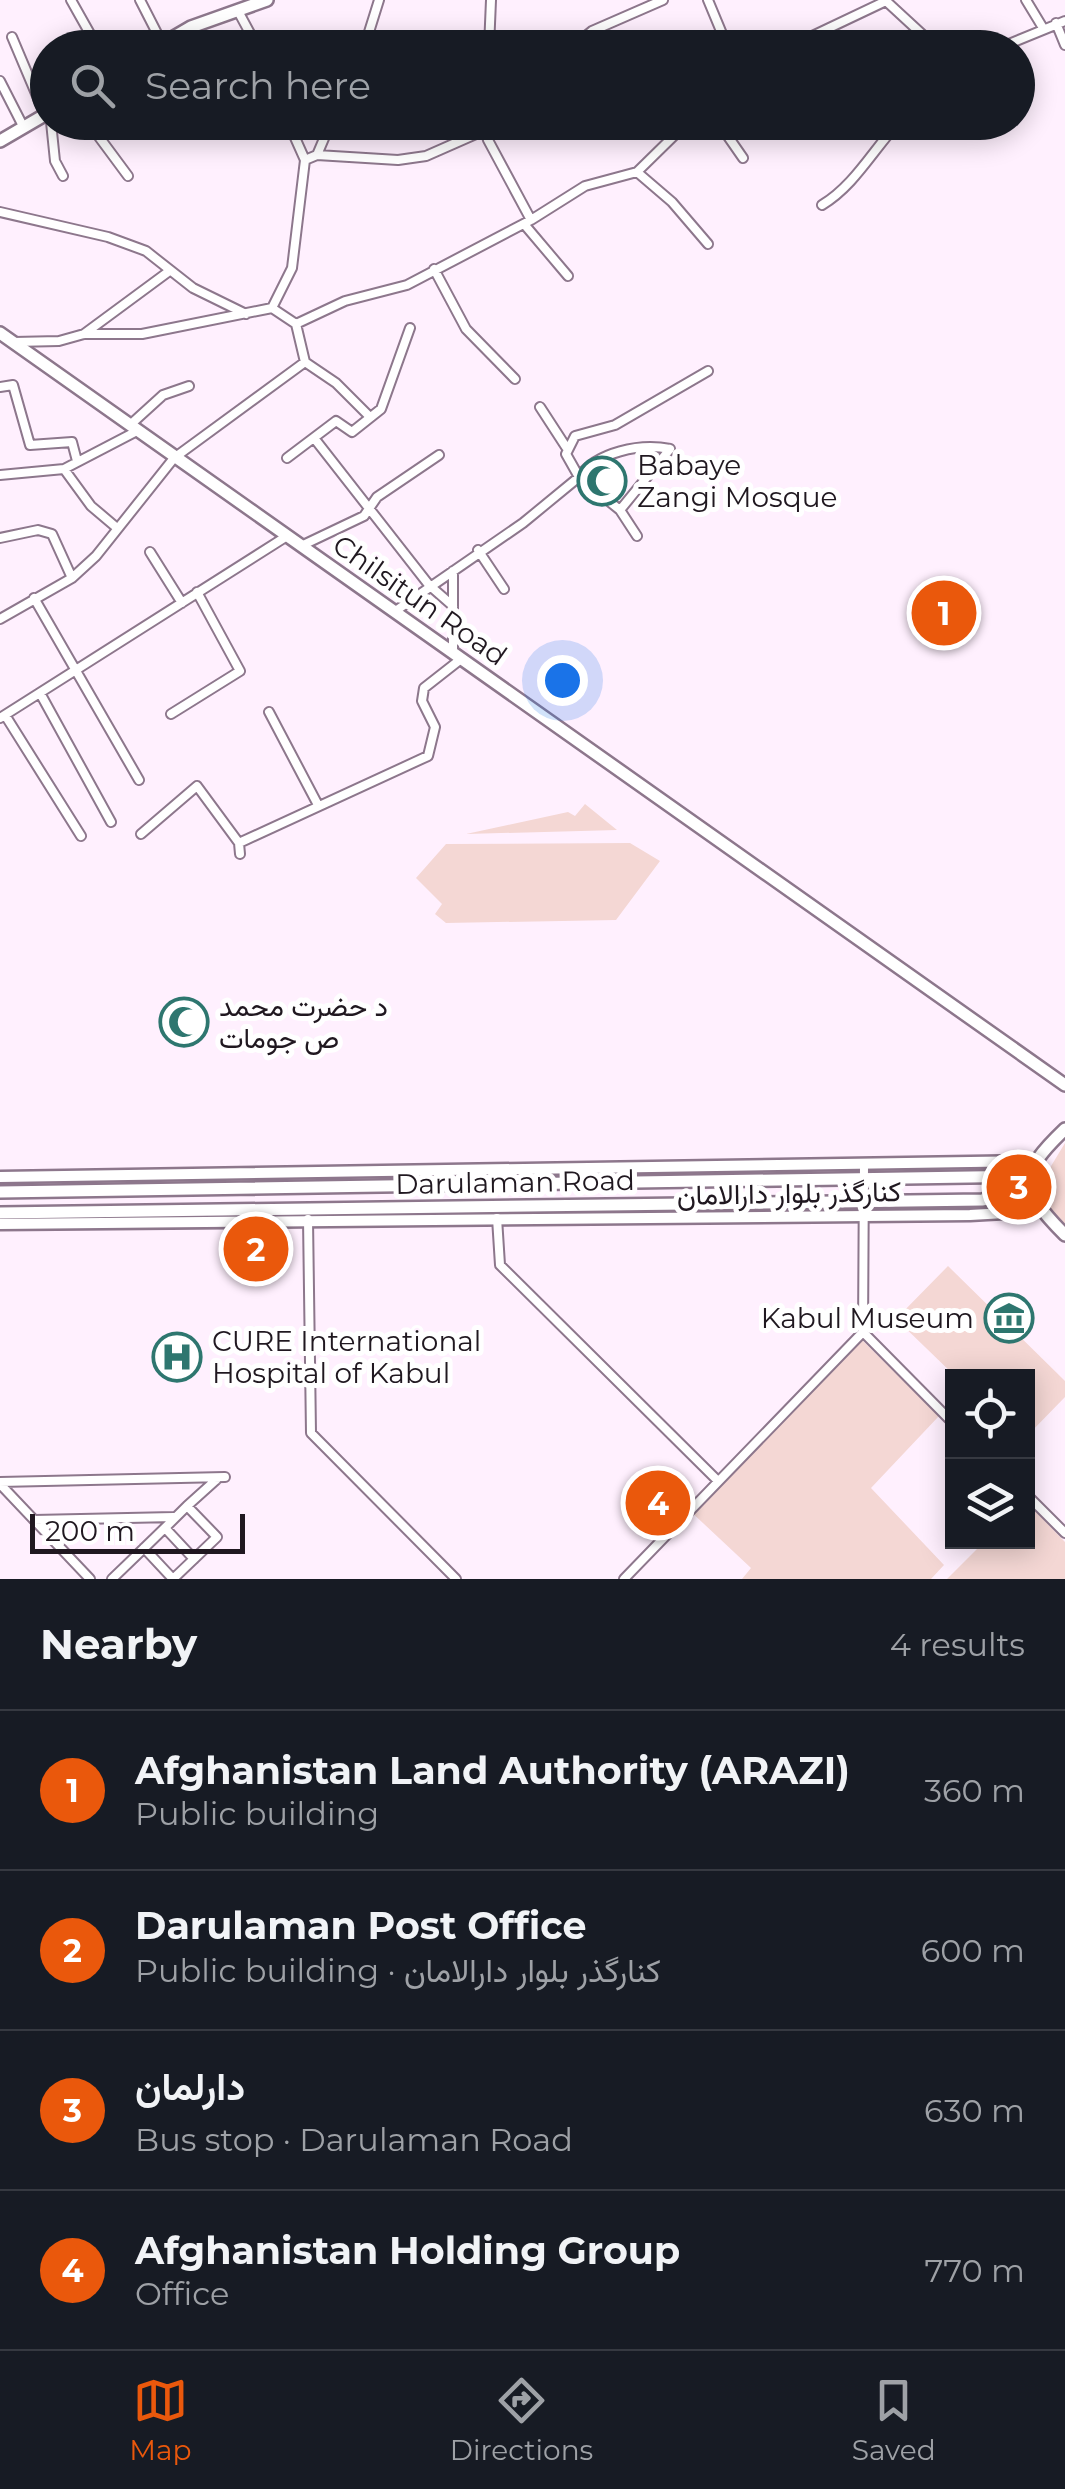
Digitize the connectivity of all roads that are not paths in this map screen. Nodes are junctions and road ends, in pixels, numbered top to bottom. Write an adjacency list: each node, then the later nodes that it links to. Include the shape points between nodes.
1 (71, 0): 13 (street)
2 (140, 0): 14 (street)
3 (267, 0): 10 (main road)
4 (379, 0): 17 (street)
5 (490, 0): 18 (street)
6 (663, 0): 19 (street)
7 (708, 0): 20 (street)
8 (886, 0): 21 (street); 22 (street)
9 (1026, 0): 12 (street)
10 (242, 6): 15 (main road); 16 (street)
11 (1061, 22): 12 (street); 25 (street)
12 (1043, 28): 23 (street)
13 (88, 30)
14 (152, 30)
15 (190, 30)
16 (251, 30)
17 (370, 30)
18 (489, 30)
19 (596, 30)
20 (720, 30)
21 (825, 30)
22 (918, 30)
23 (1035, 32)
24 (12, 37): 26 (street)
25 (1065, 45)
26 (30, 77)
27 (0, 81): 29 (street)
28 (30, 125): 29 (main road)
29 (24, 128): 39 (main road)
30 (52, 140): 44 (street)
31 (101, 140): 45 (street)
32 (297, 140): 42 (street)
33 (323, 140): 40 (street)
34 (459, 140): 40 (street, via 398,160)
35 (494, 140): 48 (street)
36 (662, 140): 43 (street)
37 (730, 140): 41 (street)
38 (882, 140): 46 (street, via 848,187)
39 (0, 141)
40 (317, 154): 42 (street)
41 (743, 158)
42 (305, 160): 53 (street, via 292,268)
43 (636, 172): 48 (street, via 585,186); 49 (street)
44 (63, 176)
45 (128, 176)
46 (822, 205)
47 (0, 212): 51 (street, via 108,237 146,252)
48 (527, 222): 50 (street); 52 (street)
49 (708, 244)
50 (434, 269): 55 (street); 63 (street, via 466,329)
51 (168, 272): 54 (street); 58 (street)
52 (568, 276)
53 (272, 308): 54 (street); 55 (street)
54 (247, 315): 58 (street, via 142,334)
55 (296, 324): 61 (street)
56 (410, 328): 67 (street, via 382,407)
57 (0, 332): 59 (main road, Chilsitun Road)
58 (84, 334): 59 (street)
59 (14, 342): 60 (street); 68 (main road, Chilsitun Road)
60 (0, 344)
61 (306, 362): 67 (street); 72 (street)
62 (708, 370): 70 (street)
63 (515, 379)
64 (188, 386): 68 (street, via 163,394)
65 (0, 388): 74 (street, via 13,385 30,444 72,442)
66 (540, 407): 70 (street)
67 (370, 417): 69 (street, via 352,432 336,421)
68 (134, 428): 72 (main road, Chilsitun Road); 74 (street)
69 (314, 438): 73 (street); 79 (street)
70 (566, 447): 77 (street)
71 (439, 455): 79 (street, via 403,476)
72 (174, 458): 80 (street); 81 (main road, Chilsitun Road)
73 (287, 458)
74 (77, 461): 75 (street)
75 (64, 469): 76 (street); 80 (street)
76 (0, 475)
77 (579, 477): 78 (street); 78 (street, via 623,450 670,449); 85 (street)
78 (620, 510): 82 (street)
79 (368, 511): 84 (street); 89 (street)
80 (117, 528): 88 (street)
81 (286, 536): 84 (main road, Chilsitun Road); 91 (street)
82 (636, 536)
83 (0, 538): 88 (street, via 38,530 52,534)
84 (301, 546): 95 (main road, Chilsitun Road)
85 (478, 550): 87 (street); 90 (street)
86 (150, 552): 93 (street)
87 (453, 572): 89 (street); 94 (street)
88 (72, 578): 92 (street)
89 (429, 585): 94 (street); 95 (street)
90 (504, 589)
91 (197, 592): 93 (street); 101 (street, via 240,671)
92 (34, 598): 96 (street); 98 (street)
93 (182, 603): 98 (street)
94 (453, 606): 97 (street)
95 (394, 612): 97 (main road, Chilsitun Road)
96 (0, 619)
97 (457, 656): 104 (street, via 424,688 422,701 435,727 428,756); 110 (main road, Chilsitun Road)
98 (76, 669): 99 (street); 103 (street)
99 (40, 693): 102 (street); 105 (street)
100 (269, 712): 104 (street)
101 (171, 714)
102 (2, 716): 107 (street)
103 (139, 780)
104 (318, 806): 108 (street)
105 (112, 822)
106 (141, 834): 108 (street, via 197,786)
107 (81, 836)
108 (239, 844): 109 (street)
109 (240, 854)
110 (1063, 1082): 111 (main road)
111 (1065, 1094)
112 (1064, 1128): 113 (main road)
113 (1034, 1161): 114 (street, کنارگذر بلوار دارالامان); 117 (main road)
114 (864, 1166): 115 (street, کنارگذر بلوار دارالامان); 118 (street)
115 (289, 1173): 116 (street, کنارگذر بلوار دارالامان); 119 (street)
116 (0, 1176)
117 (1028, 1176): 118 (main road, Darulaman Road); 121 (main road)
118 (864, 1181): 119 (main road, Darulaman Road); 123 (street)
119 (301, 1188): 120 (main road, Darulaman Road); 125 (main road)
120 (0, 1192)
121 (1030, 1192): 122 (main road); 123 (main road, Darulaman Road)
122 (1036, 1205): 123 (street, کنارگذر بلوار دارالامان, via 1002,1214); 128 (main road)
123 (864, 1208): 125 (main road, Darulaman Road); 126 (street, کنارگذر بلوار دارالامان); 129 (street)
124 (0, 1212): 125 (main road, Darulaman Road)
125 (308, 1214): 126 (street, کنارگذر بلوار دارالامان); 127 (street, کنارگذر بلوار دارالامان); 145 (street, via 312,1433)
126 (497, 1218): 131 (street, via 500,1264)
127 (0, 1224)
128 (1065, 1234)
129 (862, 1332): 130 (street); 131 (street)
130 (945, 1415)
131 (718, 1481): 146 (street)
132 (0, 1483): 134 (street, via 221,1477); 136 (street)
133 (1035, 1503): 138 (street)
134 (187, 1506): 135 (street); 140 (street, via 217,1537)
135 (176, 1517): 136 (street); 137 (street)
136 (34, 1520): 142 (street)
137 (165, 1528): 139 (street); 140 (street)
138 (1065, 1533)
139 (144, 1548): 140 (street, via 173,1579); 141 (street)
140 (194, 1559)
141 (122, 1569): 143 (street); 144 (street)
142 (90, 1579)
143 (112, 1579)
144 (132, 1579)
145 (456, 1579)
146 (624, 1579)

